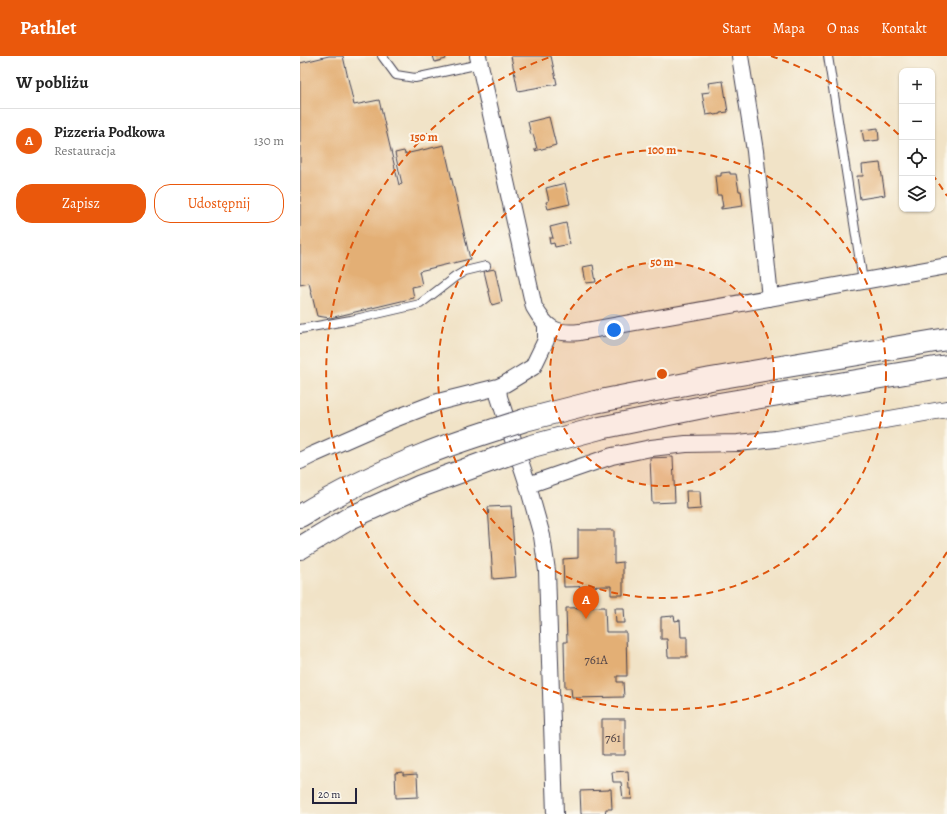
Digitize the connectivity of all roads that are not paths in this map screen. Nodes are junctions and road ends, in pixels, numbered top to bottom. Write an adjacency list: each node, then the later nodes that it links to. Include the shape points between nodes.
1 (382, 56): 4 (lane, via 396,76 415,78)
2 (740, 56): 8 (street, via 755,151)
3 (828, 56): 7 (lane)
4 (479, 60): 9 (street, via 534,307)
5 (486, 266): 10 (lane, via 465,271 420,304)
6 (947, 266): 7 (street)
7 (863, 281): 8 (street)
8 (770, 298): 9 (street, via 574,333 561,333)
9 (546, 325): 13 (street, via 546,340 533,367)
10 (300, 329)
11 (947, 339): 17 (main road, bridge, via 711,379 595,402 525,420 423,455 365,481)
12 (947, 366): 18 (main road, bridge, via 713,405 600,428 532,446 421,486 350,518)
13 (498, 387): 15 (street, via 438,402); 16 (street)
14 (947, 409): 16 (street, via 776,439 651,448 612,456)
15 (300, 461)
16 (528, 485): 19 (street, via 542,536 547,571)
17 (300, 516)
18 (300, 548)
19 (555, 814)

